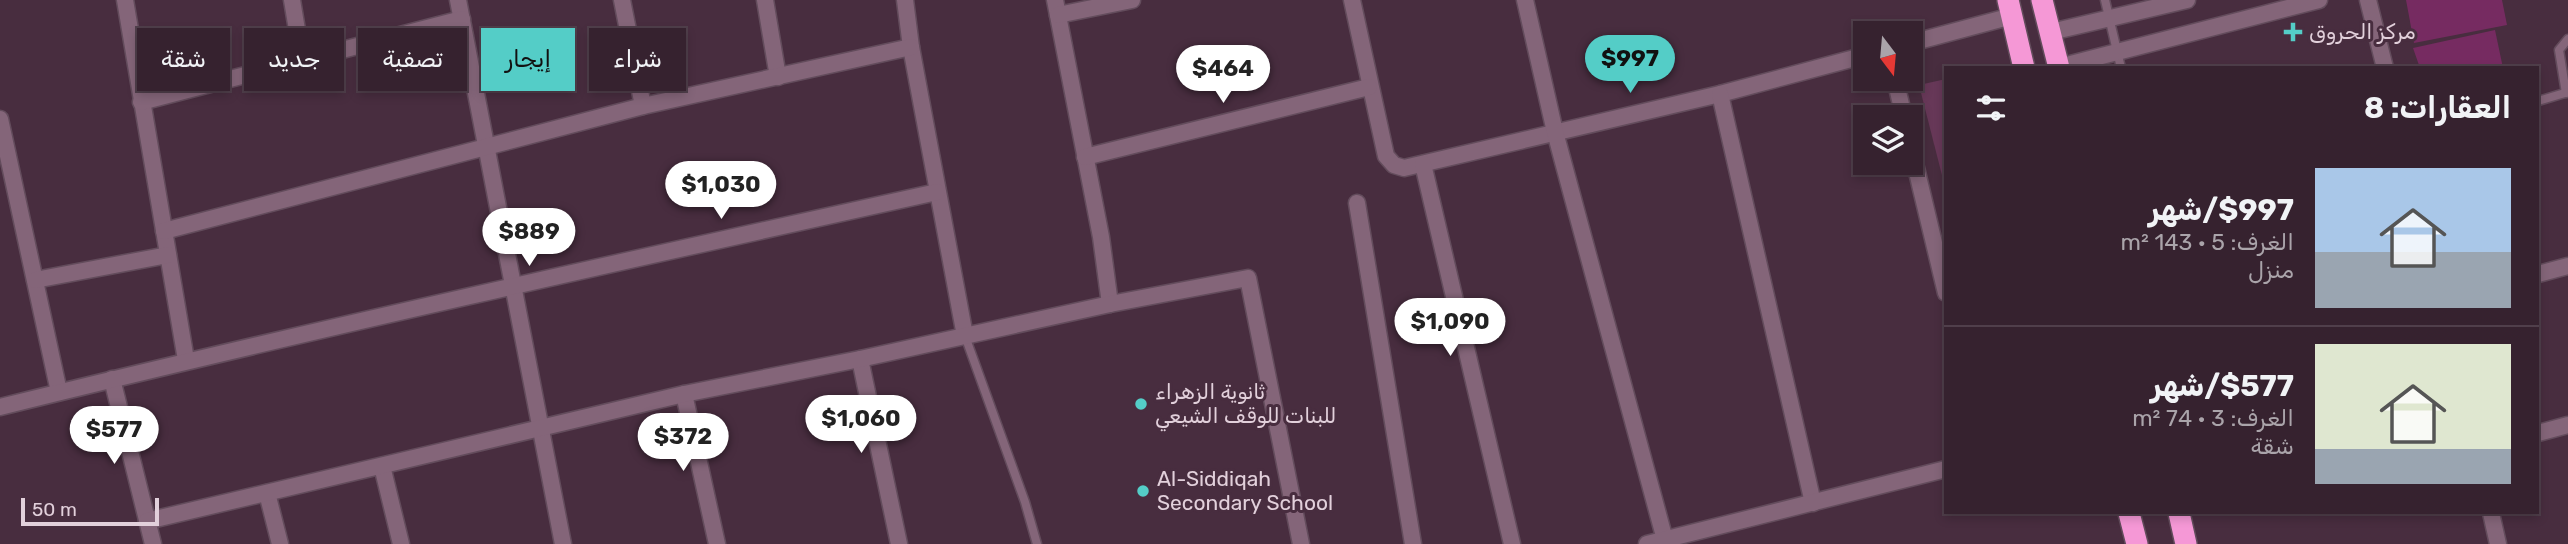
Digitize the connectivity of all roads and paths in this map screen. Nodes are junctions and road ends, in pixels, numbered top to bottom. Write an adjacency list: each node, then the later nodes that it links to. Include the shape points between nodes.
1 (125, 0): 38 (street)
2 (292, 0): 19 (street)
3 (458, 0): 17 (street)
4 (622, 0): 39 (street)
5 (765, 0): 33 (street)
6 (905, 0): 23 (street)
7 (1132, 0): 15 (street)
8 (1352, 0): 34 (street)
9 (1525, 0): 41 (street)
10 (2042, 0): 20 (highway)
11 (2105, 0): 18 (lane)
12 (2187, 0): 18 (street)
13 (2319, 0): 25 (street)
14 (2368, 0): 31 (street)
15 (1056, 8): 43 (street)
16 (2010, 8): 21 (street); 27 (highway)
17 (462, 19): 24 (street); 42 (street)
18 (2109, 19): 20 (street); 25 (lane)
19 (297, 28)
20 (2051, 32): 28 (highway)
21 (1923, 39)
22 (2568, 39): 35 (lane, via 2558,50)
23 (911, 47): 33 (street); 46 (street)
24 (344, 49)
25 (2117, 51): 29 (street); 30 (lane)
26 (1853, 58): 36 (street)
27 (2024, 66)
28 (2059, 66)
29 (2066, 66)
30 (2121, 66)
31 (2384, 66)
32 (244, 75): 38 (street)
33 (778, 77): 39 (street)
34 (1369, 87): 43 (street); 44 (street, via 1389,161 1404,168)
35 (2567, 93): 37 (lane)
36 (1720, 94): 41 (street); 69 (street)
37 (2539, 101)
38 (141, 102): 48 (street)
39 (643, 106): 42 (street)
40 (0, 119): 52 (street)
41 (1555, 132): 44 (street); 75 (street)
42 (487, 147): 48 (street); 53 (street)
43 (1085, 157): 55 (street)
44 (1423, 164): 85 (street)
45 (1918, 175): 54 (street)
46 (937, 192): 53 (street); 56 (street)
47 (1357, 202): 84 (street)
48 (164, 231): 49 (street)
49 (168, 255): 52 (street); 58 (street)
50 (2568, 266): 51 (street)
51 (2539, 274)
52 (35, 280): 60 (street)
53 (513, 285): 58 (street); 64 (street)
54 (1944, 285)
55 (1110, 304): 56 (street); 83 (street, via 1248,278)
56 (965, 336): 57 (street); 82 (lane)
57 (860, 359): 61 (street); 81 (street)
58 (186, 360): 59 (street)
59 (112, 379): 60 (street); 73 (street)
60 (58, 392): 62 (street)
61 (684, 394): 64 (street); 80 (street)
62 (0, 407)
63 (2568, 425): 65 (street)
64 (540, 429): 66 (street); 79 (street)
65 (2539, 433)
66 (382, 466): 68 (street); 78 (street)
67 (1944, 470): 69 (street)
68 (267, 493): 73 (street); 77 (street)
69 (1813, 503): 74 (street)
70 (2129, 514): 87 (highway)
71 (2179, 514): 88 (highway)
72 (2491, 514): 89 (street)
73 (147, 521): 76 (street)
74 (1709, 537): 75 (street)
75 (1665, 540): 86 (street)
76 (153, 544)
77 (280, 544)
78 (401, 544)
79 (563, 544)
80 (717, 544)
81 (899, 544)
82 (1037, 544)
83 (1301, 544)
84 (1413, 544)
85 (1513, 544)
86 (1647, 544)
87 (2137, 544)
88 (2186, 544)
89 (2498, 544)

